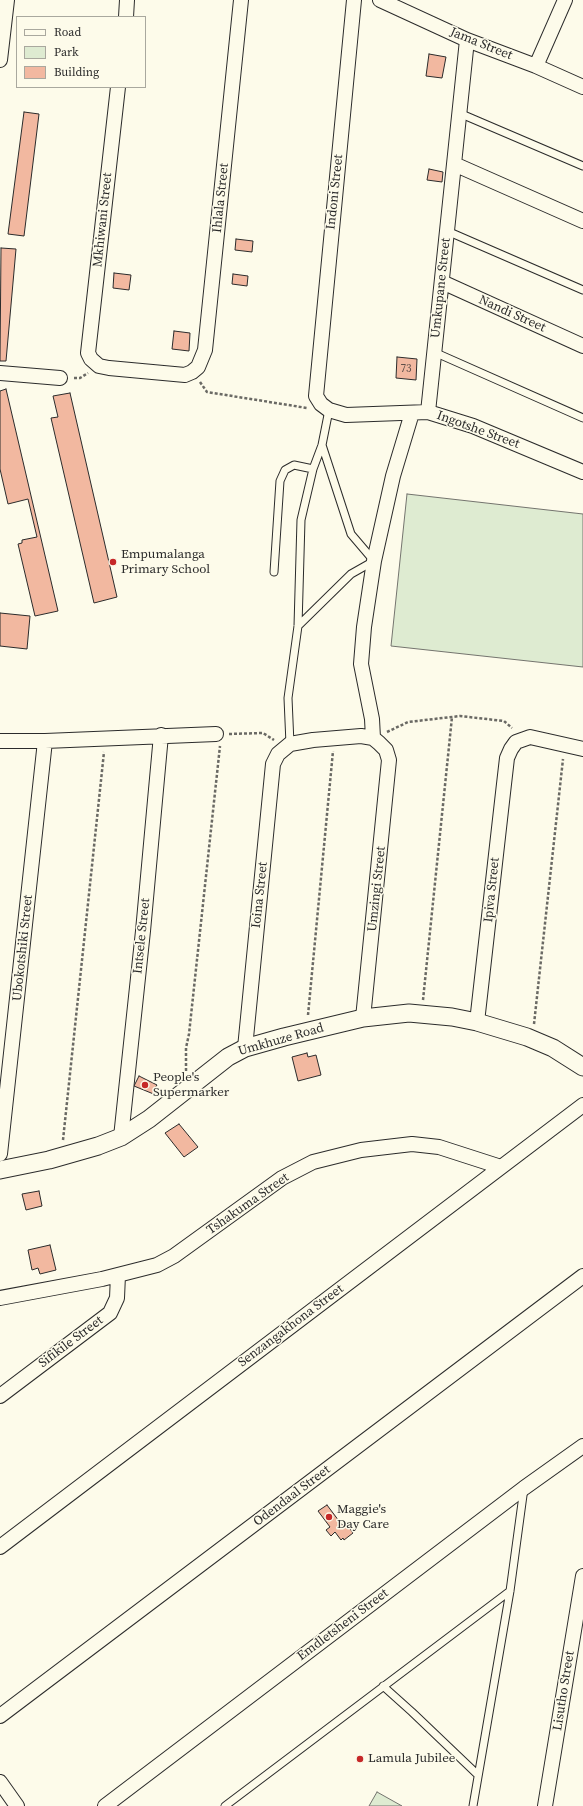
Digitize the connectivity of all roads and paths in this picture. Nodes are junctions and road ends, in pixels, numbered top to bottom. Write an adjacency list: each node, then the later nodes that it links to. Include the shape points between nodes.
1 (7, 0): 9 (street)
2 (128, 0): 7 (street)
3 (241, 0): 23 (street, Ihlala Street, via 205,350 198,367)
4 (354, 0): 26 (street, Indoni Street, via 316,384 316,396)
5 (380, 0): 8 (street, Jama Street)
6 (565, 0): 10 (street)
7 (126, 16)
8 (467, 40): 10 (street, Jama Street); 13 (street, Umkupane Street)
9 (0, 60)
10 (536, 66): 11 (street, Jama Street)
11 (583, 87)
12 (118, 88): 22 (street, Mkhiwani Street, via 88,353)
13 (459, 113): 14 (street, Umkupane Street); 15 (lane)
14 (454, 164): 16 (street); 17 (street, Umkupane Street)
15 (583, 166)
16 (583, 221)
17 (447, 231): 18 (street, Umkupane Street); 19 (lane)
18 (442, 282): 20 (street, Nandi Street); 21 (street, Umkupane Street)
19 (583, 290)
20 (583, 346)
21 (434, 352): 27 (street, Umkupane Street); 29 (lane)
22 (99, 366): 23 (street, via 185,375); 25 (path, via 80,378)
23 (192, 372): 26 (path, via 207,392 308,408)
24 (0, 373): 25 (street)
25 (60, 378)
26 (325, 407): 28 (street, Ingotshe Street, via 346,416); 30 (lane)
27 (428, 412): 28 (street, Ingotshe Street); 32 (street, Ingotshe Street, via 472,426)
28 (412, 413): 33 (street, via 393,476)
29 (583, 418)
30 (322, 445): 31 (lane); 33 (lane, via 351,534)
31 (313, 469): 34 (lane, via 294,465 285,470 280,481); 35 (lane, via 301,520)
32 (583, 472)
33 (374, 561): 35 (lane, via 351,574); 41 (street, via 361,664 372,719)
34 (274, 572)
35 (298, 626): 45 (lane, via 288,698)
36 (452, 717): 41 (path, via 408,722); 42 (path, via 504,721); 48 (path)
37 (219, 734): 38 (street); 45 (path, via 263,733); 55 (path, via 186,1048)
38 (161, 735): 39 (street); 57 (street, Intsele Street)
39 (106, 738): 44 (street); 59 (path)
40 (334, 738): 41 (street); 45 (street); 51 (path)
41 (373, 738): 49 (street, Umzingi Street, via 386,750 389,760)
42 (522, 738): 46 (street, via 530,737); 50 (street, Ipiva Street, via 516,742 507,758)
43 (0, 741): 44 (street)
44 (45, 741): 58 (street, Ubokotshiki Street)
45 (287, 745): 53 (street, Ioina Street, via 273,764)
46 (565, 745): 47 (street); 52 (path)
47 (583, 749)
48 (422, 1014): 49 (street, Umkhuze Road); 50 (street, Umkhuze Road)
49 (363, 1018): 51 (street, Umkhuze Road)
50 (477, 1022): 52 (street, Umkhuze Road)
51 (306, 1031): 53 (street, Umkhuze Road)
52 (532, 1039): 54 (street, Umkhuze Road, via 553,1048)
53 (245, 1048): 55 (street, Umkhuze Road, via 228,1057)
54 (583, 1067)
55 (186, 1090): 57 (street, Umkhuze Road)
56 (583, 1105): 60 (street, Senzangakhona Street)
57 (122, 1137): 59 (street, Umkhuze Road)
58 (0, 1154)
59 (61, 1157): 61 (street, Umkhuze Road)
60 (501, 1167): 62 (street, Tshakuma Street, via 439,1147 412,1144 361,1150 313,1162 282,1178 174,1256 157,1265); 68 (street, Senzangakhona Street)
61 (0, 1170)
62 (118, 1275): 64 (street, Tshakuma Street); 65 (street, Sifikile Street, via 117,1298 110,1313)
63 (583, 1276): 72 (street, Odendaal Street)
64 (0, 1298)
65 (0, 1396)
66 (582, 1449): 67 (street, Emdletsheni Street)
67 (524, 1488): 70 (lane); 76 (street, Emdletsheni Street)
68 (0, 1547)
69 (583, 1576): 79 (street, Lisutho Street)
70 (510, 1591): 71 (lane); 73 (lane)
71 (383, 1686): 73 (lane); 77 (lane)
72 (0, 1716)
73 (478, 1774): 78 (lane)
74 (0, 1782): 75 (street)
75 (17, 1806)
76 (105, 1806)
77 (225, 1806)
78 (473, 1806)
79 (545, 1806)

